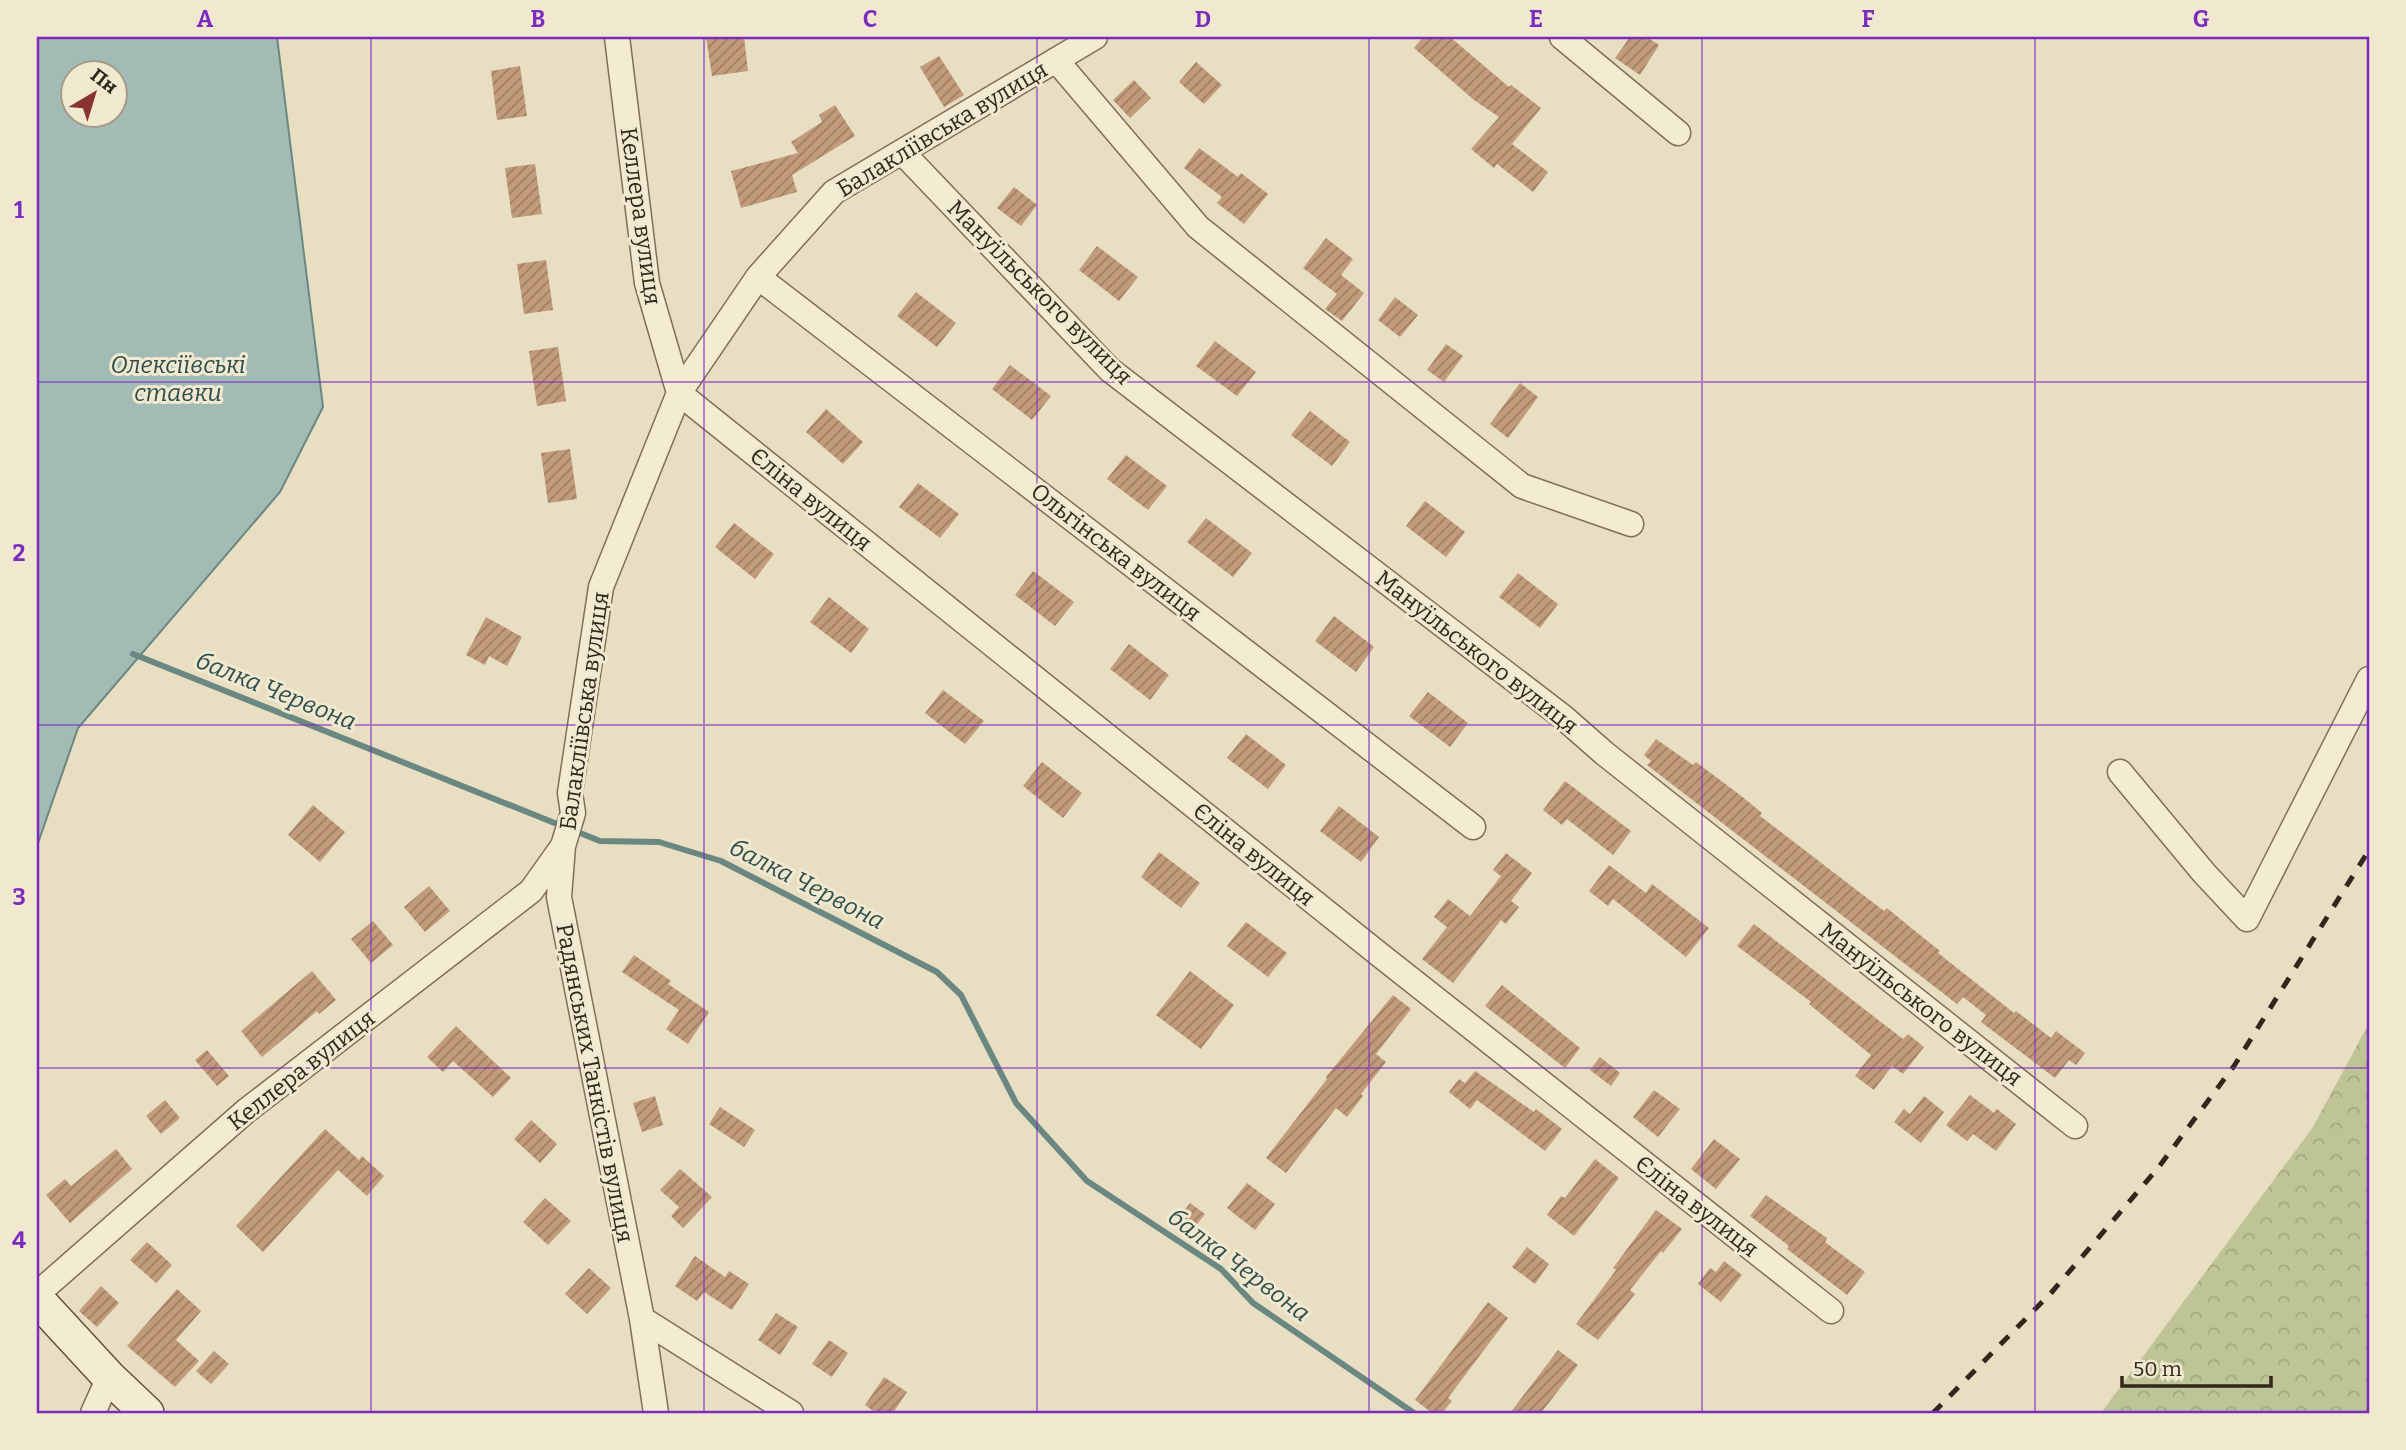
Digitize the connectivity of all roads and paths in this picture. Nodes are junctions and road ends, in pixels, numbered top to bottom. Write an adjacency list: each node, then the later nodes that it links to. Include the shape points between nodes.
1 (617, 37): 8 (street, Келлера вулиця, via 646,283)
2 (1095, 37): 4 (street, Балакліївська вулиця)
3 (1562, 37): 5 (street)
4 (1056, 60): 6 (street, Балакліївська вулиця); 9 (street, via 1198,227 1522,486)
5 (1678, 133)
6 (902, 152): 7 (street, Балакліївська вулиця, via 834,192); 14 (street, Мануїльського вулиця, via 1110,370 1563,718)
7 (758, 277): 8 (street, Балакліївська вулиця); 12 (street, Ольгінська вулиця)
8 (679, 393): 13 (street, Балакліївська вулиця, via 601,587 570,793 573,813); 16 (street, Єліна вулиця)
9 (1631, 524)
10 (2369, 679): 11 (street, via 2247,919)
11 (2120, 772)
12 (1473, 827)
13 (563, 846): 15 (street, Келлера вулиця, via 531,891 246,1111); 17 (street, Радянських Танкістів вулиця, via 559,897)
14 (2075, 1126)
15 (37, 1296): 18 (street)
16 (1831, 1311)
17 (642, 1319): 21 (street, Радянських Танкістів вулиця); 22 (street)
18 (109, 1377): 19 (street); 20 (street)
19 (93, 1413)
20 (147, 1413)
21 (656, 1413)
22 (791, 1413)

